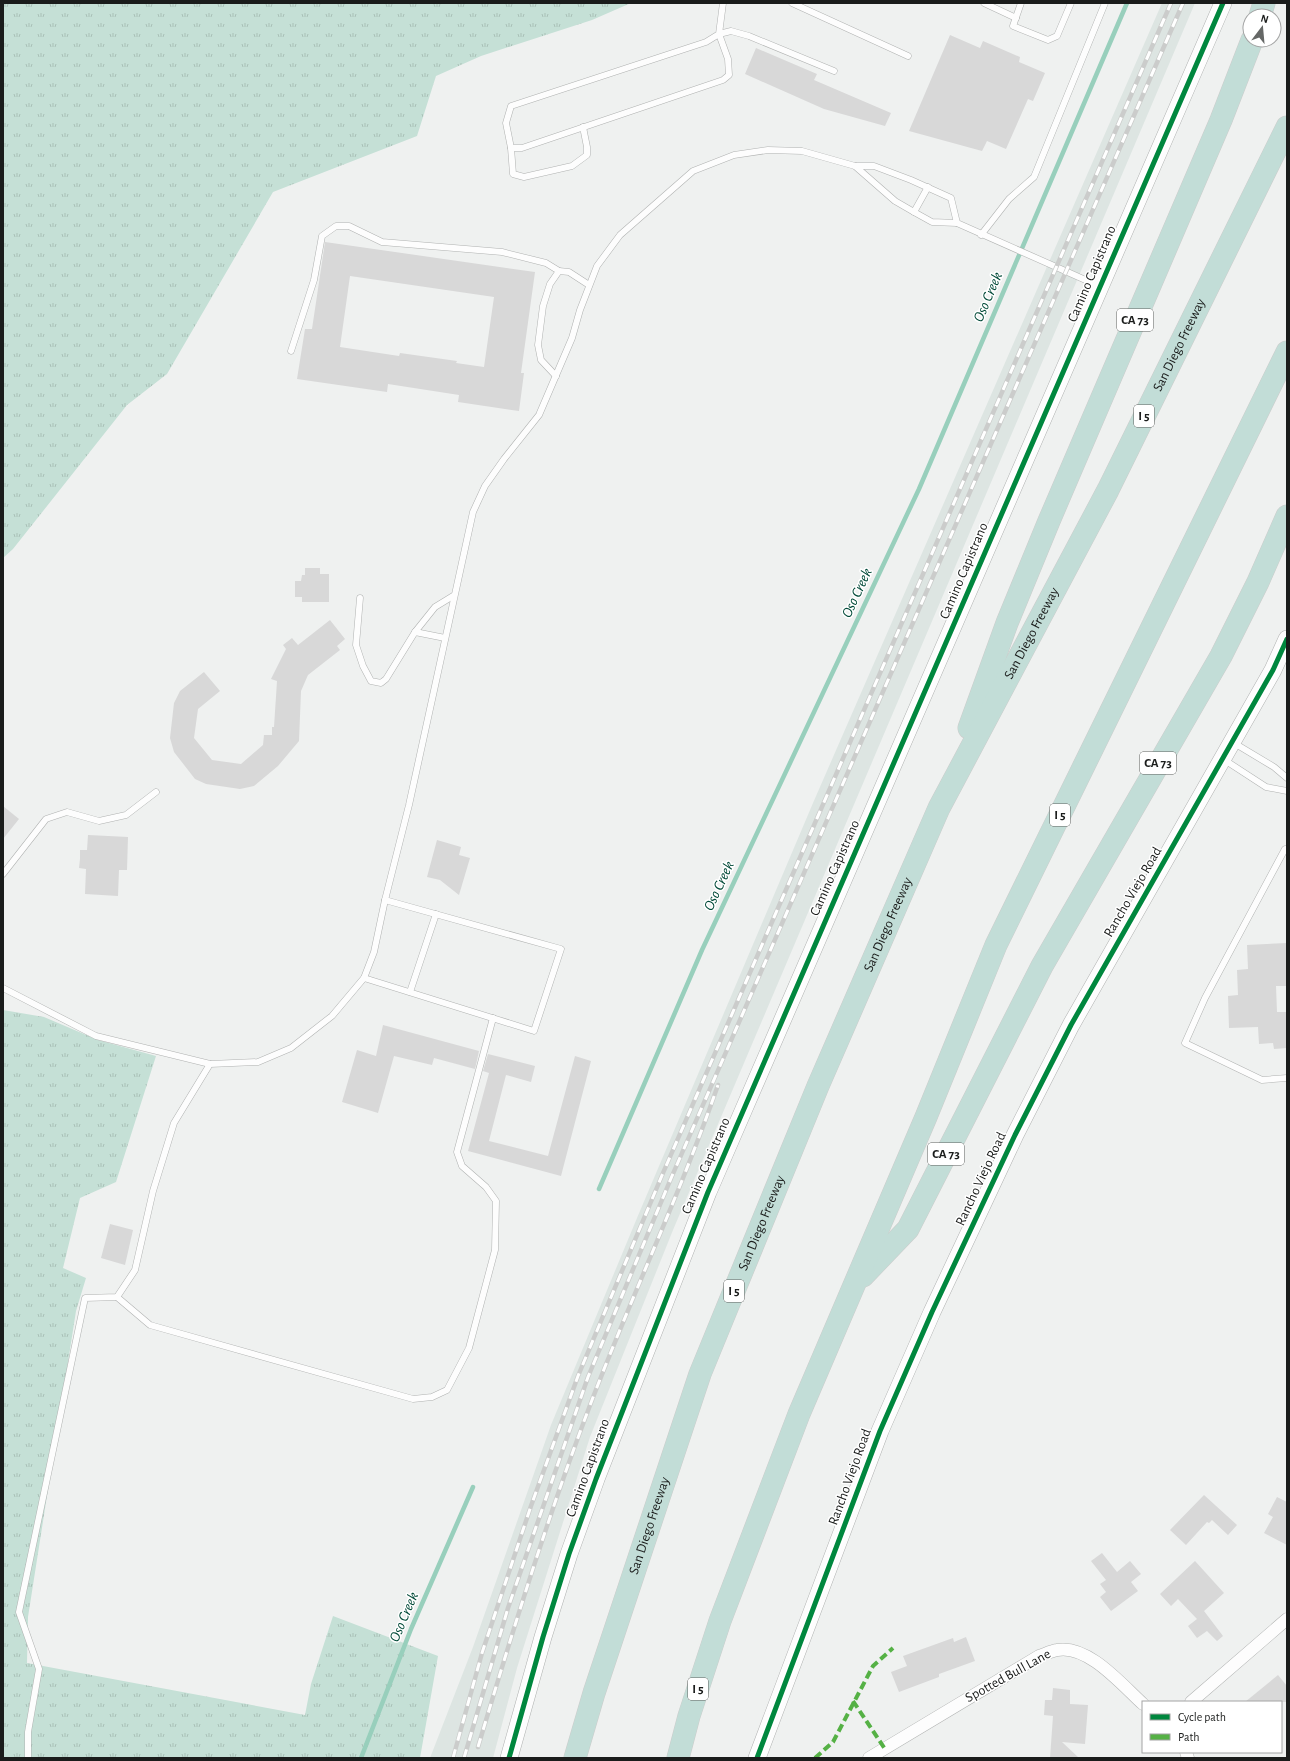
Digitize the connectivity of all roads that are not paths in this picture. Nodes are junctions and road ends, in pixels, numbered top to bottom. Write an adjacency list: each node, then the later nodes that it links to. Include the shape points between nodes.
1 (723, 3): 9 (lane)
2 (792, 3): 11 (lane)
3 (984, 3): 8 (lane)
4 (1021, 3): 8 (lane)
5 (1071, 3): 8 (lane, via 1057,36 1048,40 1013,26)
6 (1105, 3): 20 (lane, via 1034,177 1009,199)
7 (1223, 3): 23 (street, Camino Capistrano)
8 (1016, 18)
9 (719, 34): 12 (lane, via 731,31 749,36); 13 (lane, via 728,59 729,75 724,80); 15 (lane, via 706,42 511,106 506,123)
10 (1249, 48): 38 (highway, CA 73, via 1221,120 1007,623)
11 (908, 56)
12 (834, 71)
13 (583, 127): 15 (lane, via 522,148); 15 (lane, via 587,155 572,166 524,177 513,174)
14 (1287, 127): 38 (highway, San Diego Freeway / I 5, via 1108,490)
15 (512, 148)
16 (855, 166): 17 (lane, via 874,166); 18 (lane, via 895,201); 22 (lane, via 802,151 768,150 734,155 693,171 620,235 597,266)
17 (928, 187): 18 (lane); 19 (lane, via 951,198)
18 (914, 212): 19 (lane, via 932,222)
19 (957, 222): 20 (lane)
20 (981, 234): 23 (lane)
21 (558, 271): 22 (lane, via 570,272); 24 (lane, via 546,263 502,252 382,242 349,226 336,226 322,236 314,280); 26 (lane, via 550,284 543,306 538,345 541,360)
22 (589, 285): 26 (lane, via 572,338)
23 (1100, 286): 55 (street, Camino Capistrano, via 708,1192 569,1554)
24 (291, 351)
25 (1287, 352): 49 (highway, I 5, via 996,945)
26 (556, 376): 28 (lane, via 539,415 485,486 473,512)
27 (1287, 516): 49 (highway, CA 73, via 1221,656 1039,973 908,1229)
28 (453, 596): 30 (lane, via 435,607); 31 (lane)
29 (360, 598): 30 (lane, via 356,645 371,681 381,683 386,679)
30 (415, 632): 31 (lane)
31 (445, 638): 41 (lane, via 409,805)
32 (1287, 639): 33 (street, Rancho Viejo Road, via 1273,670)
33 (1232, 742): 34 (street, Rancho Viejo Road); 35 (lane, via 1274,767)
34 (1222, 759): 36 (lane, via 1266,787); 58 (street, Rancho Viejo Road, via 1071,1025 1015,1135 935,1305 880,1431)
35 (1287, 778)
36 (1287, 791)
37 (156, 792): 40 (lane, via 126,815 99,821 67,812 46,818)
38 (939, 808): 56 (highway, San Diego Freeway / I 5, via 818,1086 700,1374 594,1693)
39 (1287, 849): 48 (lane, via 1284,849 1205,998 1185,1043 1262,1080)
40 (3, 874)
41 (385, 900): 42 (lane); 43 (lane, via 374,952)
42 (436, 914): 45 (lane); 46 (lane, via 561,949 534,1031)
43 (364, 978): 45 (lane); 47 (lane, via 332,1016 291,1048 258,1062)
44 (3, 988): 47 (lane, via 96,1036)
45 (410, 992): 46 (lane)
46 (493, 1018): 50 (lane, via 457,1152 462,1166 486,1187 496,1201 495,1250 468,1348 447,1390 432,1397 413,1399 369,1387 150,1325)
47 (210, 1064): 50 (lane, via 174,1123 153,1191 135,1270)
48 (1287, 1078)
49 (853, 1287): 57 (highway, I 5, via 799,1414 737,1574)
50 (117, 1297): 54 (lane, via 85,1298 19,1612 39,1670 28,1732)
51 (1287, 1619): 52 (street)
52 (1192, 1701)
53 (1142, 1703): 59 (street, Spotted Bull Lane, via 1091,1657 1074,1650 1058,1649 1039,1656)
54 (28, 1758)
55 (509, 1758)
56 (576, 1758)
57 (678, 1758)
58 (757, 1758)
59 (870, 1758)

